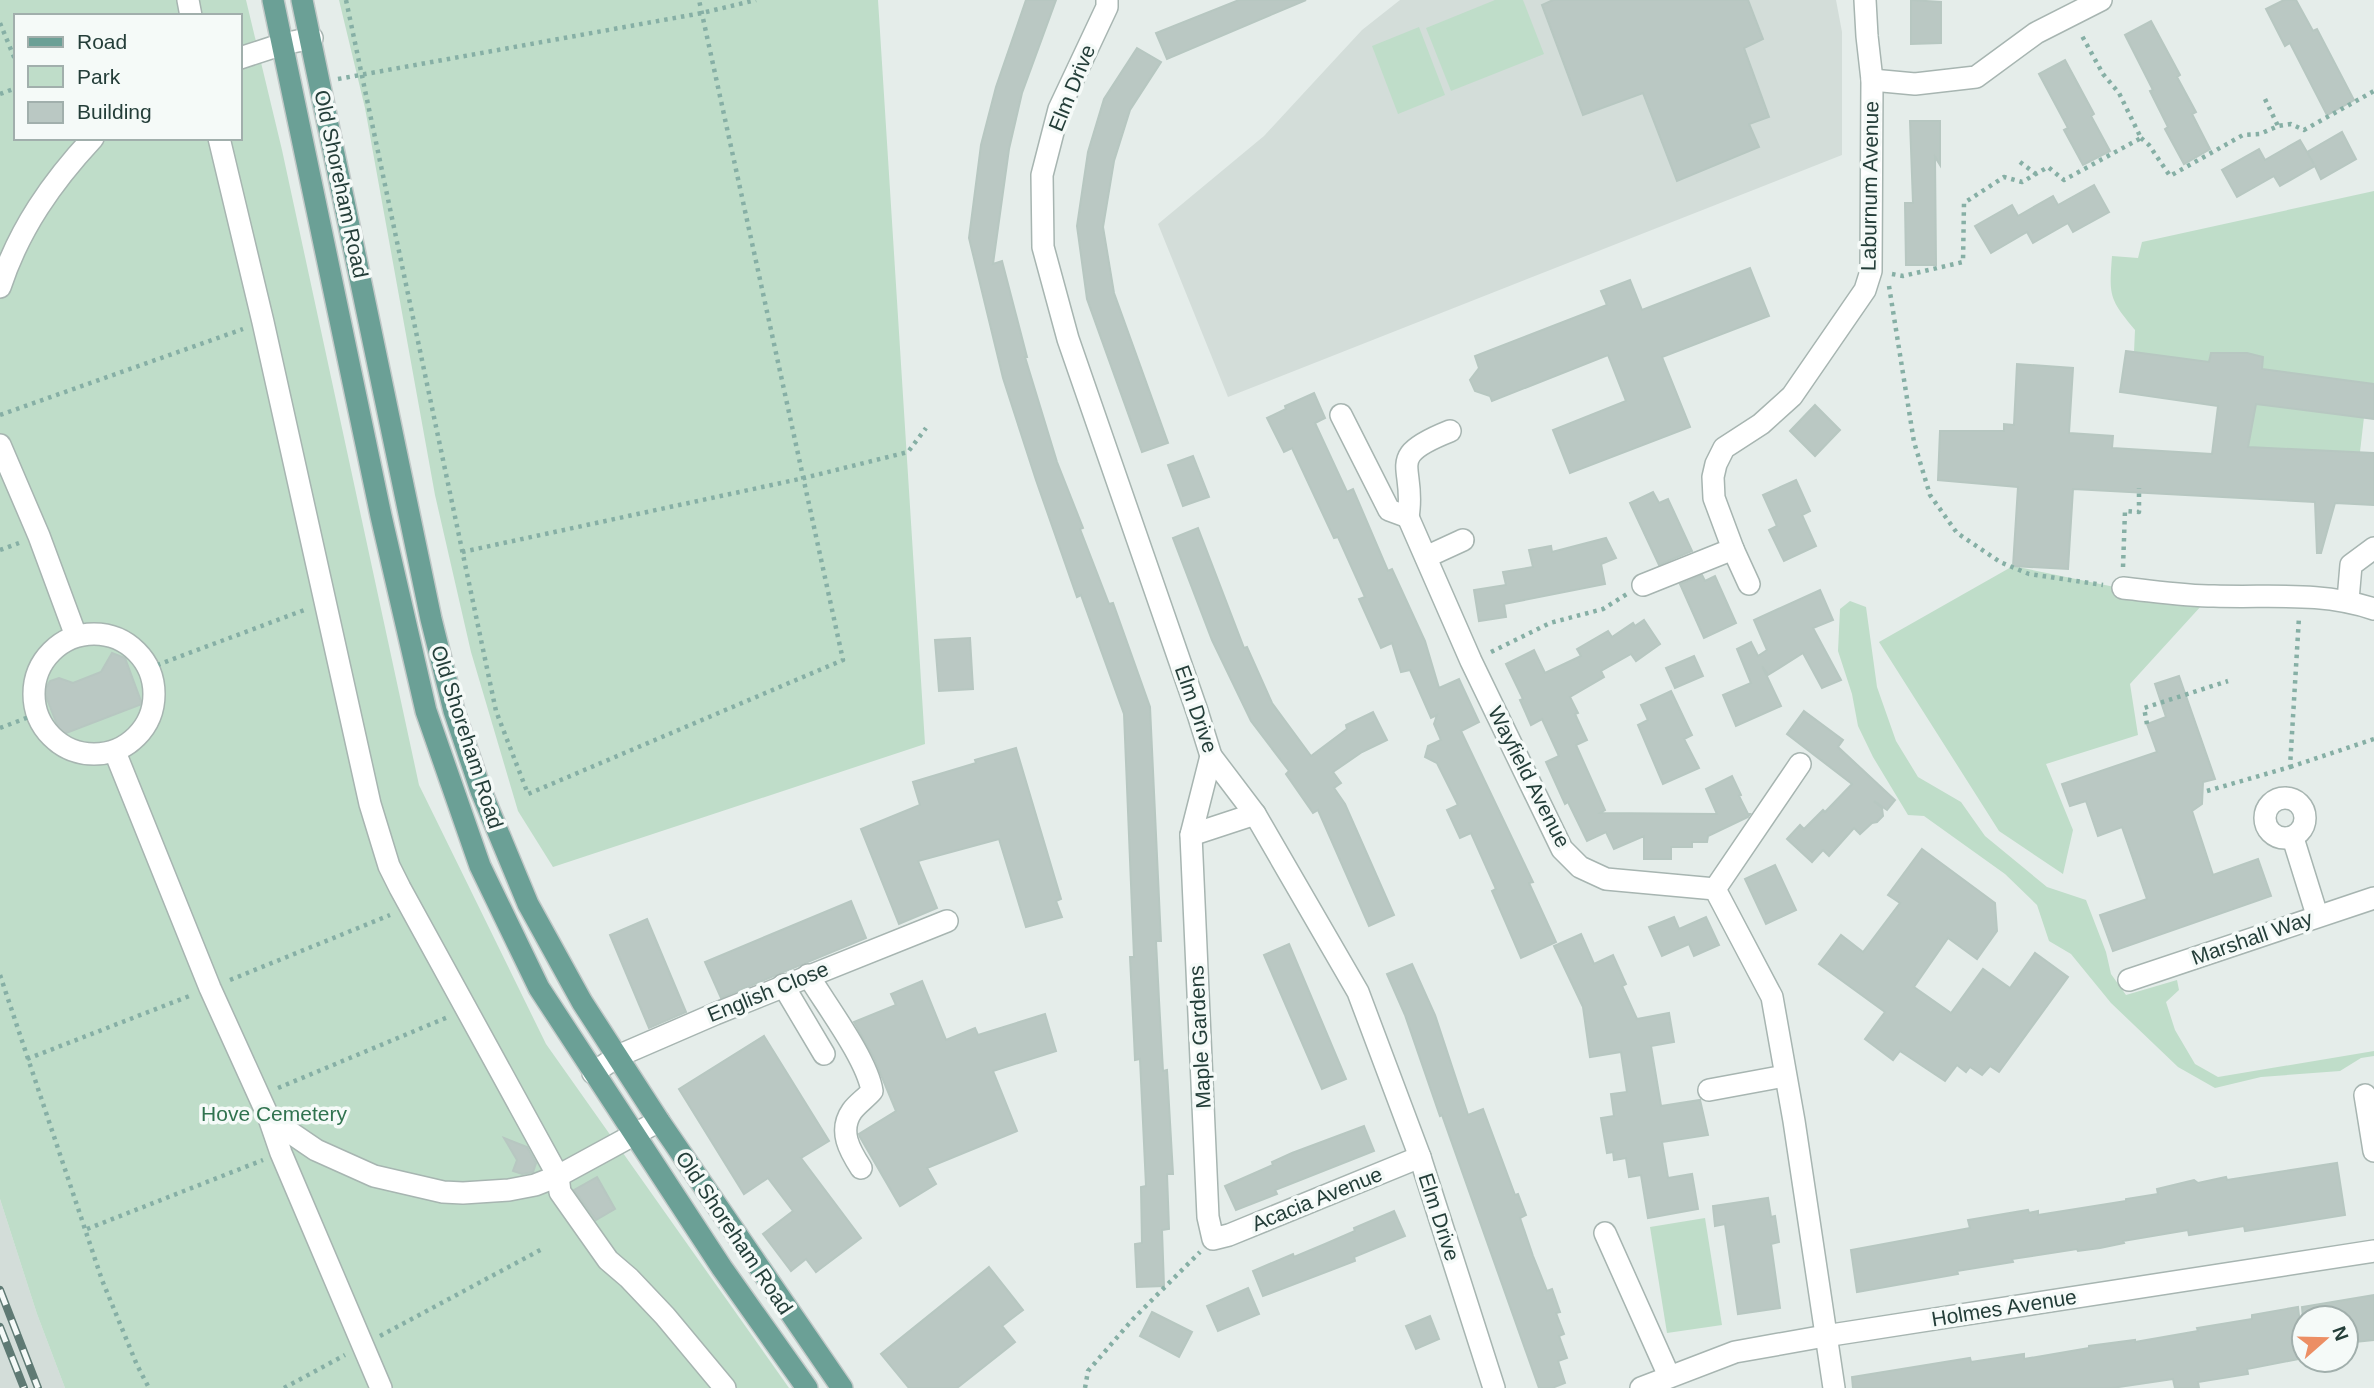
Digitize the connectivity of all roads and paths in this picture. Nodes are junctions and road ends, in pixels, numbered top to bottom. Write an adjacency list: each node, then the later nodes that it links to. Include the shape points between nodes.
1 (273, 0): 13 (main road, Old Shoreham Road)
2 (302, 0): 12 (main road, Old Shoreham Road)
3 (346, 0): 16 (path)
4 (699, 0): 9 (path)
5 (756, 0): 9 (path)
6 (1107, 0): 59 (street, Elm Drive, via 1059,109 1042,175 1043,247 1068,340)
7 (1865, 0): 17 (street, Laburnum Avenue)
8 (2101, 0): 10 (street)
9 (702, 13): 16 (path); 35 (path)
10 (2071, 15): 17 (street, via 2036,33 1976,76 1916,84); 22 (path)
11 (0, 23): 14 (path)
12 (312, 38): 13 (street); 18 (main road, Old Shoreham Road)
13 (283, 44): 15 (street); 80 (main road, Old Shoreham Road, via 426,711 480,866 539,988)
14 (14, 57)
15 (242, 57)
16 (362, 75): 18 (path); 41 (path)
17 (1872, 80): 27 (street, Laburnum Avenue)
18 (320, 81): 78 (main road, Old Shoreham Road, via 430,619 454,711 528,904)
19 (2374, 91): 21 (path, via 2304,130 2291,124)
20 (2265, 99): 21 (path)
21 (2278, 126): 22 (path, via 2243,135 2170,176)
22 (2141, 138): 26 (path, via 2064,180 2048,167)
23 (91, 140): 28 (street, via 26,225)
24 (219, 140): 29 (street)
25 (2020, 162): 26 (path)
26 (2036, 174): 27 (path, via 2022,182 2004,177 1964,203 1963,262 1903,276)
27 (1879, 273): 40 (street, Laburnum Avenue, via 1792,396 1724,448 1713,477 1714,498); 45 (path, via 1914,442 1930,495 1957,533 2000,562 2029,574)
28 (0, 287)
29 (263, 322): 30 (path); 48 (street)
30 (0, 415)
31 (1341, 415): 37 (street, via 1389,510)
32 (926, 428): 35 (path, via 908,452)
33 (1450, 431): 37 (street, via 1412,450 1406,465 1411,501)
34 (0, 445): 50 (street)
35 (804, 478): 41 (path); 41 (path, via 843,660 528,794 496,710)
36 (2139, 488): 45 (path, via 2138,512 2125,511)
37 (1408, 517): 42 (street, Wayfield Avenue)
38 (1463, 540): 42 (street)
39 (2374, 548): 47 (street, via 2351,565)
40 (1732, 549): 43 (street, Laburnum Avenue); 44 (street)
41 (462, 552)
42 (1426, 557): 51 (street, Wayfield Avenue)
43 (1749, 584)
44 (1643, 585): 51 (path, via 1603,609 1550,624)
45 (2123, 588): 46 (street, via 2213,597)
46 (2301, 596): 47 (street); 61 (path)
47 (2348, 600): 49 (street)
48 (324, 603): 52 (path); 68 (street, via 378,832)
49 (2374, 609)
50 (76, 636): 52 (street, via 110,636 126,642); 54 (street, via 45,659 36,676)
51 (1471, 661): 66 (street, Wayfield Avenue, via 1562,849 1580,867 1606,879)
52 (149, 668): 58 (street, via 155,687 154,708 133,742)
53 (2228, 681): 55 (path, via 2144,708)
54 (37, 714): 56 (path); 58 (street, via 46,731 77,753)
55 (2147, 724)
56 (0, 728)
57 (2374, 739): 61 (path)
58 (115, 752): 75 (street)
59 (1211, 756): 63 (street, Elm Drive); 64 (street, Maple Gardens)
60 (1800, 764): 66 (street)
61 (2290, 767): 62 (path)
62 (2207, 791)
63 (1255, 814): 64 (street); 90 (street, Elm Drive, via 1358,992)
64 (1191, 835): 95 (street, Maple Gardens, via 1208,1217)
65 (2293, 838): 69 (street)
66 (1715, 889): 81 (street, via 1772,997)
67 (2374, 898): 69 (street, Marshall Way)
68 (410, 906): 75 (path); 76 (street)
69 (2317, 915): 73 (street, Marshall Way)
70 (947, 921): 72 (street, English Close)
71 (0, 975): 79 (path)
72 (808, 975): 74 (street, English Close); 91 (street, via 871,1083 872,1091 853,1109 845,1131 849,1150)
73 (2129, 980)
74 (783, 985): 77 (street); 78 (street, English Close)
75 (210, 988): 79 (path); 84 (street)
76 (468, 1009): 84 (path); 92 (street)
77 (824, 1054)
78 (618, 1056): 80 (street, English Close); 86 (main road, Old Shoreham Road)
79 (27, 1059): 93 (path)
80 (593, 1073): 87 (main road, Old Shoreham Road)
81 (1785, 1076): 82 (street); 98 (street)
82 (1709, 1090)
83 (2365, 1095): 88 (street)
84 (258, 1096): 85 (street)
85 (269, 1118): 89 (street); 92 (street, via 316,1150 402,1184 483,1194)
86 (659, 1121): 87 (street); 106 (main road, Old Shoreham Road)
87 (634, 1135): 92 (street); 105 (main road, Old Shoreham Road)
88 (2374, 1151)
89 (281, 1153): 93 (path); 99 (street)
90 (1420, 1157): 95 (street, Acacia Avenue); 108 (street, Elm Drive)
91 (861, 1168)
92 (558, 1176): 104 (street, via 560,1192 608,1260 665,1317)
93 (87, 1229): 101 (path, via 118,1323)
94 (1605, 1233): 100 (street)
95 (1213, 1239): 107 (path, via 1133,1318 1088,1371)
96 (544, 1248): 99 (path)
97 (2374, 1251): 98 (street, Holmes Avenue)
98 (1825, 1336): 100 (street, Holmes Avenue, via 1735,1352); 110 (street)
99 (364, 1344): 102 (path); 103 (street)
100 (1669, 1376): 109 (street, Holmes Avenue)
101 (149, 1388)
102 (284, 1388)
103 (382, 1388)
104 (725, 1388)
105 (807, 1388)
106 (842, 1388)
107 (1085, 1388)
108 (1494, 1388)
109 (1641, 1388)
110 (1834, 1388)

